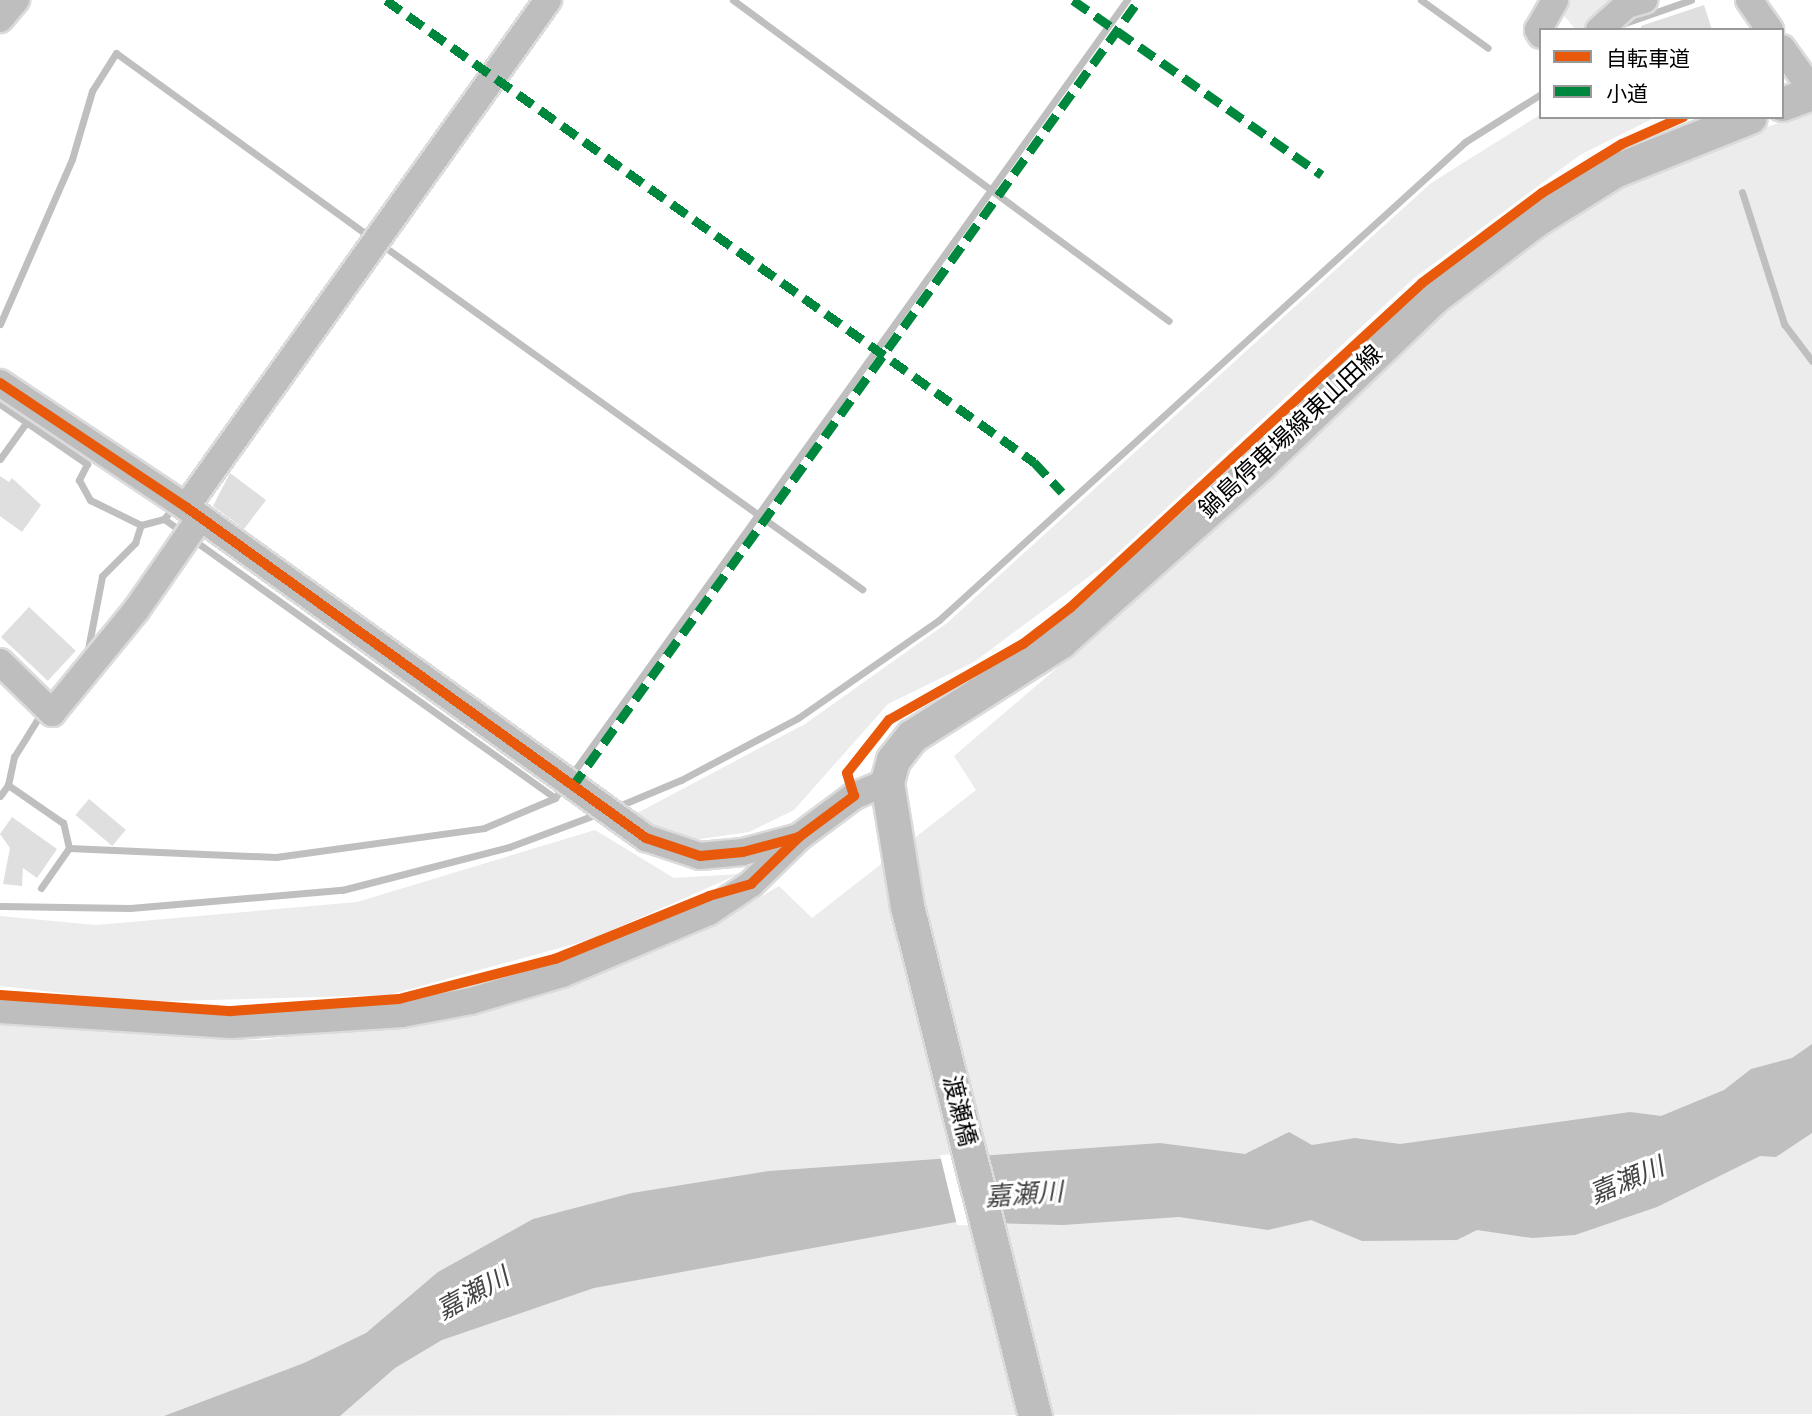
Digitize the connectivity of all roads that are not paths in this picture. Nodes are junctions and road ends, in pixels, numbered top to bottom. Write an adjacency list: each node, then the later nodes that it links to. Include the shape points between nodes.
1 (16, 0): 6 (street)
2 (548, 0): 15 (street)
3 (1555, 0): 7 (street)
4 (1644, 0): 8 (street, via 1627,5)
5 (1749, 0): 9 (street)
6 (0, 19)
7 (1539, 28)
8 (1601, 28)
9 (1769, 28)
10 (1784, 51): 11 (street)
11 (1812, 92): 12 (main road)
12 (1784, 103)
13 (1745, 119): 17 (main road, 鍋島停車場線東山田線, via 1614,171 1534,221 1434,297 1259,465 1060,642 912,736 893,760)
14 (0, 383): 15 (street)
15 (186, 518): 16 (street, via 47,708); 18 (street, via 618,822 673,850 700,856 743,852)
16 (0, 662)
17 (889, 793): 18 (street, via 854,796); 20 (main road, 渡瀬橋, via 907,906)
18 (799, 837): 19 (street, via 751,884 709,912 562,974 471,1001 389,1016 231,1025)
19 (0, 1010)
20 (1035, 1416)

